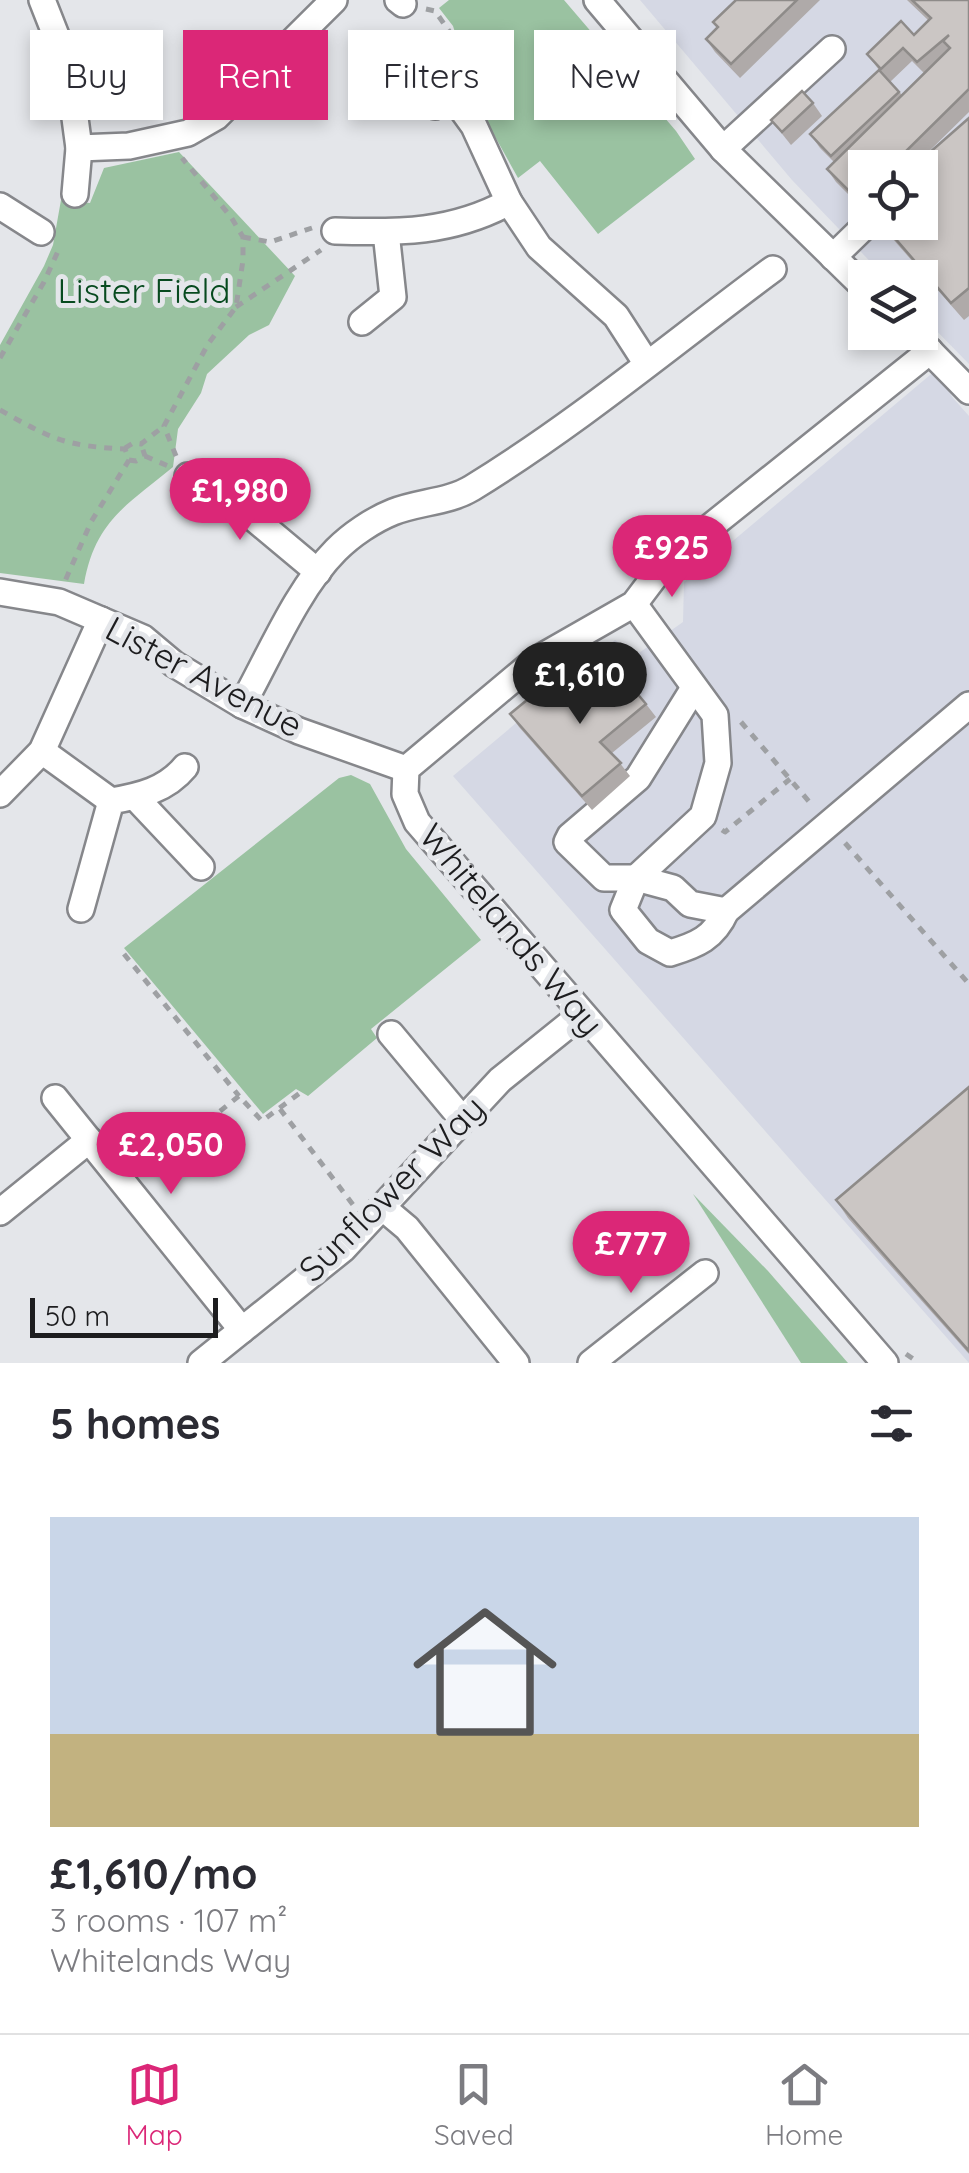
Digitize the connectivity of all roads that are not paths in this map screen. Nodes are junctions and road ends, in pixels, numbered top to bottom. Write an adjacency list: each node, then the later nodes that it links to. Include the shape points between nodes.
1 (42, 0): 6 (street, via 68,66)
2 (334, 0): 6 (street, via 245,92 188,134)
3 (597, 0): 7 (street)
4 (832, 49): 7 (street)
5 (466, 120): 9 (street)
6 (78, 148): 8 (street)
7 (723, 149): 15 (street)
8 (75, 194)
9 (508, 202): 12 (street, via 476,220); 20 (street, via 539,247 616,316)
10 (0, 206): 13 (street)
11 (336, 231): 12 (street)
12 (386, 232): 18 (street, via 393,297)
13 (52, 235)
14 (850, 240): 15 (street)
15 (833, 257): 17 (street)
16 (773, 269): 20 (street)
17 (848, 272)
18 (362, 322)
19 (930, 351): 21 (street); 25 (street, via 665,563)
20 (646, 364): 23 (street, via 531,452 464,492 392,512 365,527)
21 (969, 392)
22 (188, 476): 23 (street, via 232,500)
23 (318, 572): 28 (street)
24 (0, 592): 26 (street, Lister Avenue, via 59,602)
25 (634, 604): 27 (street); 32 (street, via 536,660)
26 (101, 620): 28 (street, Lister Avenue, via 143,638); 30 (street)
27 (694, 688): 36 (street, via 715,715 718,763 703,816); 36 (street, via 638,778 567,840 604,878)
28 (242, 705): 32 (street, Lister Avenue)
29 (969, 705): 38 (street)
30 (42, 751): 33 (street); 34 (street)
31 (185, 767): 34 (street, via 174,780)
32 (406, 769): 39 (street, Whitelands Way, via 405,794 417,822)
33 (0, 794)
34 (123, 799): 35 (street); 37 (street)
35 (201, 867)
36 (636, 878): 38 (street, via 673,888 690,904); 38 (street, via 623,910 648,942 670,953 698,944 718,929)
37 (81, 909)
38 (726, 912)
39 (582, 1014): 42 (street, Sunflower Way); 48 (street, Whitelands Way)
40 (391, 1034): 42 (street)
41 (55, 1098): 43 (street)
42 (462, 1119): 45 (street, Sunflower Way)
43 (89, 1140): 44 (street); 47 (street)
44 (0, 1212)
45 (375, 1215): 47 (street, Sunflower Way, via 343,1250); 50 (street, via 407,1228)
46 (705, 1273): 51 (street)
47 (242, 1330): 49 (street, Sunflower Way)
48 (897, 1358)
49 (201, 1363)
50 (516, 1363)
51 (592, 1363)

